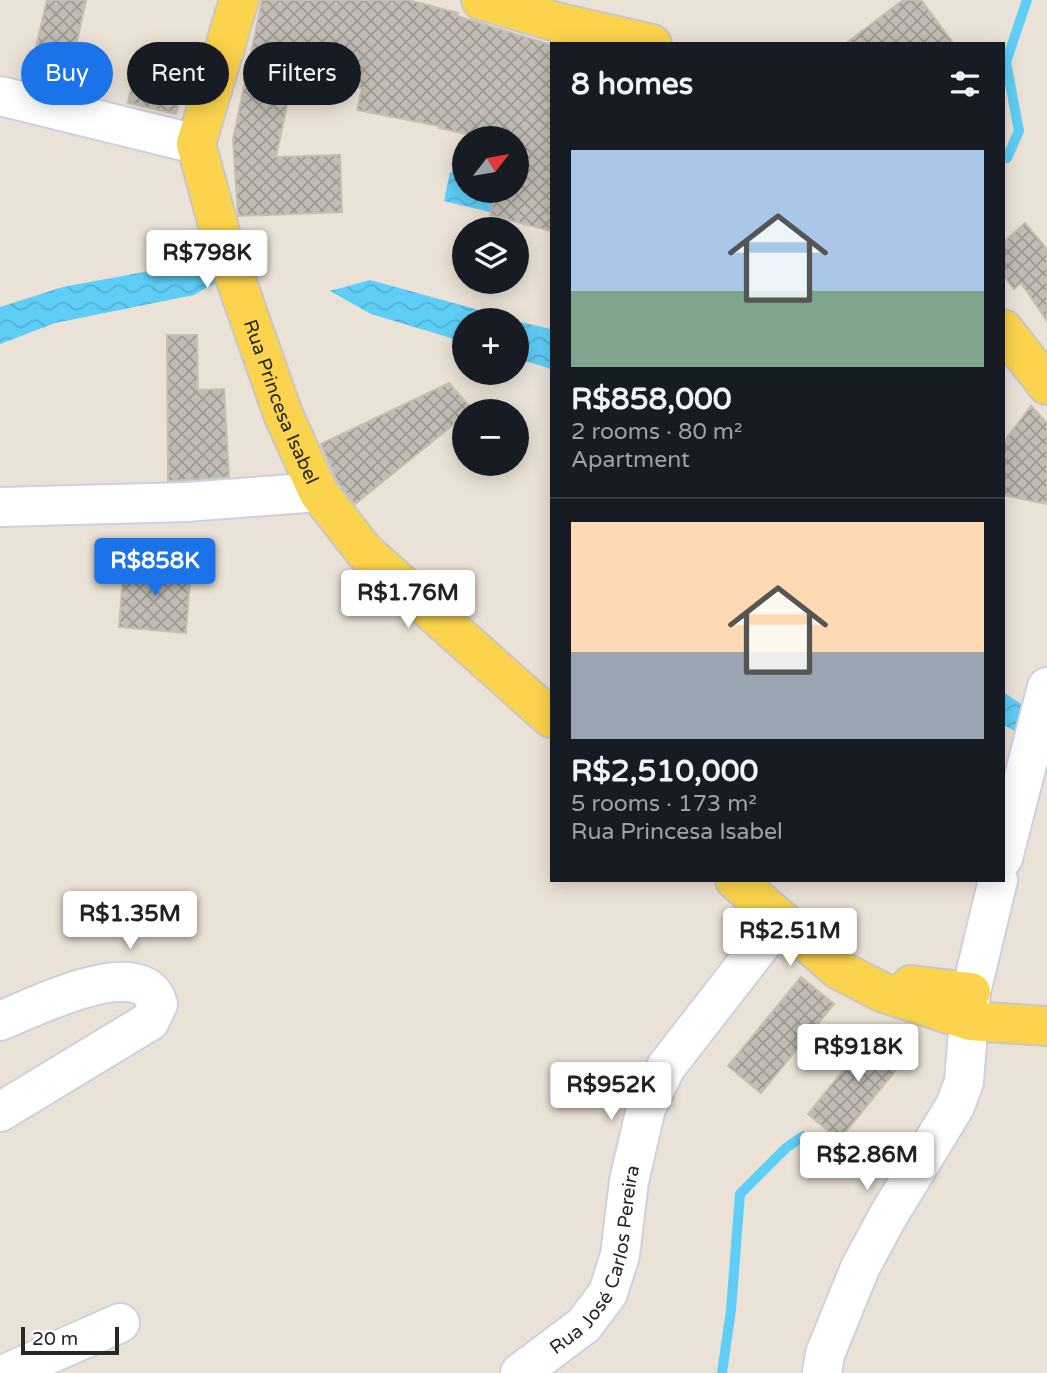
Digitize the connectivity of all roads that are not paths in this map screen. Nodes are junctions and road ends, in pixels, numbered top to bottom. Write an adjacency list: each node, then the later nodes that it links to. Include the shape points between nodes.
1 (239, 0): 5 (main road)
2 (481, 0): 3 (main road)
3 (643, 42)
4 (0, 96): 5 (street)
5 (196, 144): 8 (main road, Rua Princesa Isabel, via 222,243 257,346)
6 (1005, 332): 7 (main road)
7 (1047, 385)
8 (318, 492): 9 (street, via 186,502); 11 (main road, Rua Princesa Isabel, via 364,551)
9 (0, 507)
10 (1047, 687): 12 (street)
11 (550, 717)
12 (1005, 849)
13 (737, 882): 15 (main road)
14 (998, 882): 16 (street)
15 (780, 920): 16 (main road, via 839,970 884,993); 22 (street, Rua José Carlos Pereira, via 666,1067 646,1108 629,1181 620,1255 608,1293 584,1325)
16 (971, 1007): 18 (main road); 23 (street, via 964,1082 955,1106 860,1268 825,1354)
17 (0, 1021): 19 (street, via 98,984 126,981 149,987 158,1010 140,1027)
18 (1047, 1026)
19 (0, 1112)
20 (120, 1323): 21 (street)
21 (7, 1373)
22 (520, 1373)
23 (822, 1373)

